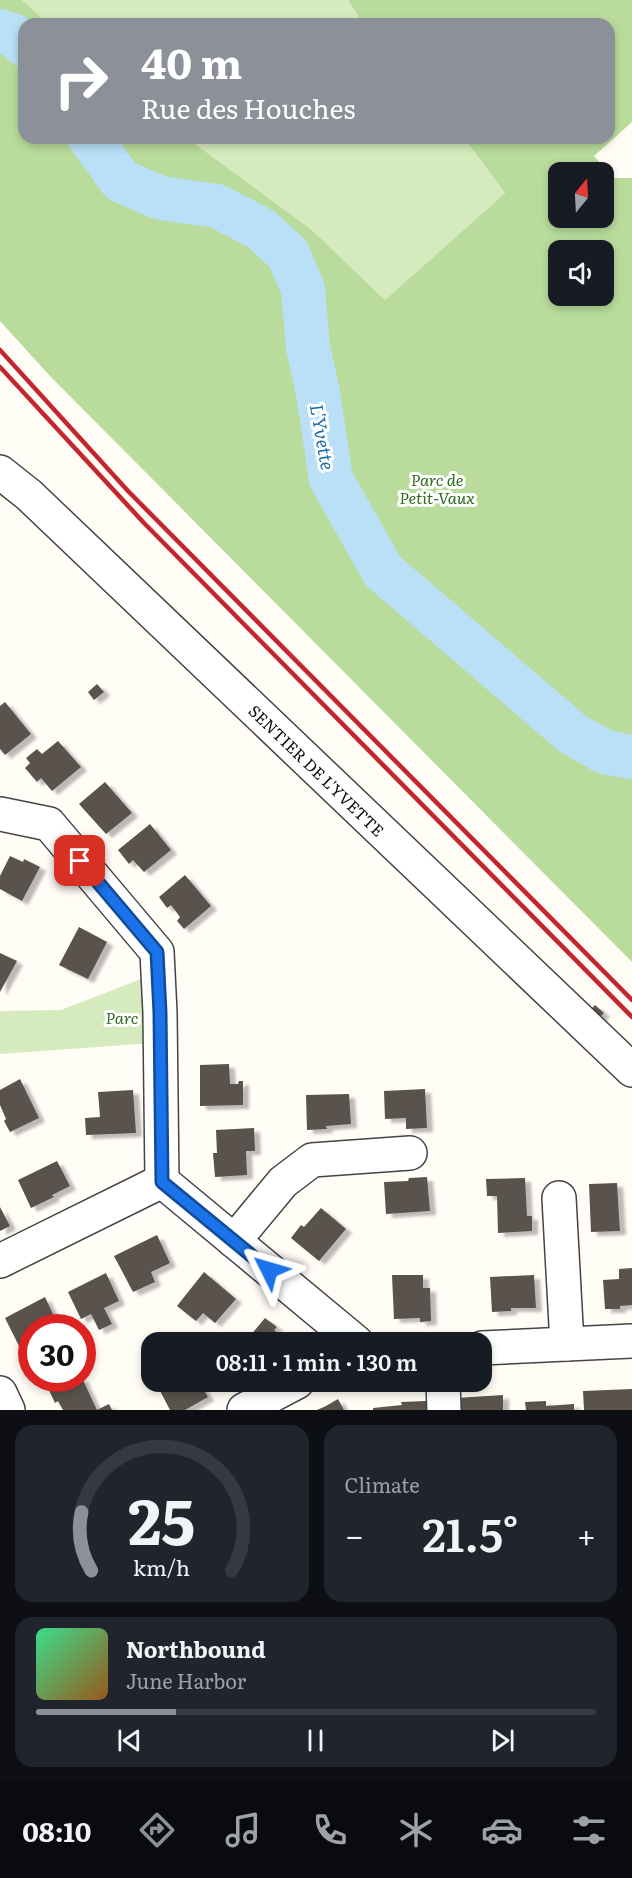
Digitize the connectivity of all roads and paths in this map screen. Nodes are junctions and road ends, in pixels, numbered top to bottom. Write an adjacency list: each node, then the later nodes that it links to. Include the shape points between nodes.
1 (0, 472): 3 (street, SENTIER DE L'YVETTE, via 254,707)
2 (0, 814): 5 (street, via 49,824 157,952)
3 (632, 1070)
4 (410, 1153): 7 (street, via 312,1160 283,1182)
5 (162, 1182): 7 (street); 8 (street)
6 (559, 1198): 11 (street)
7 (234, 1241): 9 (street)
8 (0, 1262)
9 (344, 1332)
10 (632, 1341): 11 (street)
11 (567, 1344): 12 (street)
12 (492, 1348)
13 (278, 1392): 17 (street)
14 (443, 1392): 18 (street)
15 (0, 1393): 16 (street)
16 (8, 1410)
17 (244, 1410)
18 (444, 1410)

